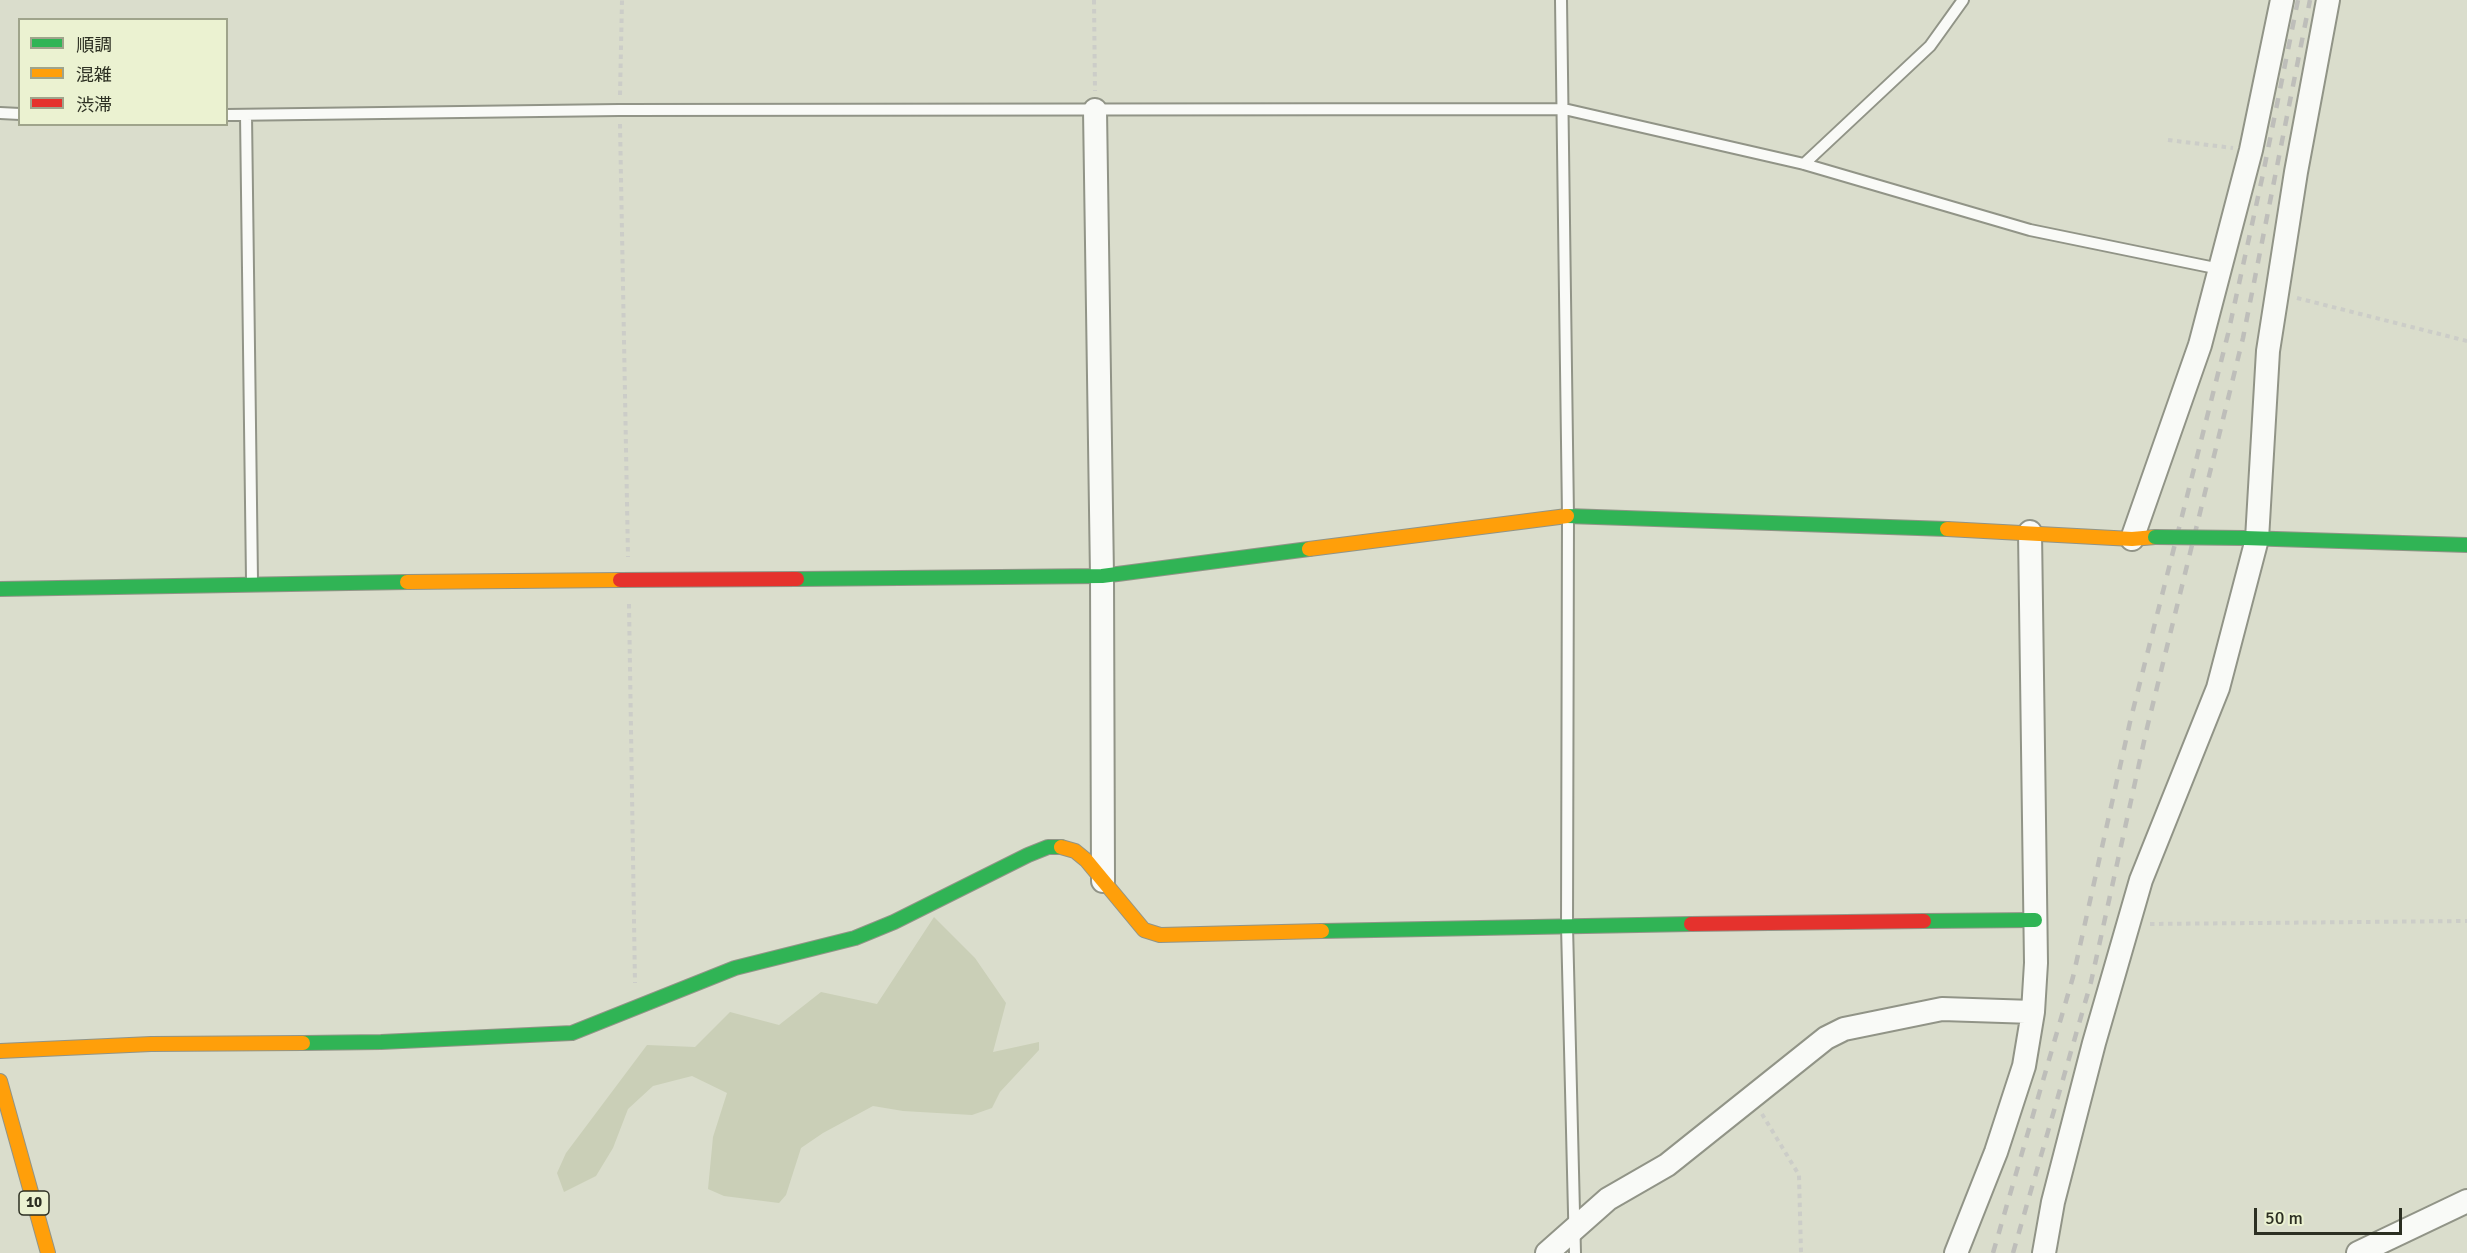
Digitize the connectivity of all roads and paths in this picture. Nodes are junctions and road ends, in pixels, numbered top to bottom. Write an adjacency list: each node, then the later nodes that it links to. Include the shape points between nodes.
1 (622, 0): 8 (path)
2 (1094, 0): 9 (path)
3 (1561, 0): 7 (lane)
4 (1963, 0): 16 (lane, via 1930,46)
5 (2282, 0): 15 (street)
6 (2328, 0): 18 (street)
7 (1564, 109): 9 (lane); 16 (lane); 20 (lane)
8 (619, 110): 9 (lane); 13 (lane); 26 (path)
9 (1095, 110): 25 (street)
10 (0, 113): 11 (lane)
11 (18, 114)
12 (228, 115): 13 (lane)
13 (246, 115): 27 (lane)
14 (2168, 140): 15 (path)
15 (2251, 150): 17 (street)
16 (1804, 164): 17 (lane, via 2030,230)
17 (2220, 269): 23 (street, via 2200,345)
18 (2276, 293): 19 (path); 22 (street)
19 (2467, 341)
20 (1568, 516): 21 (street); 25 (street); 33 (lane)
21 (2030, 532): 23 (street); 30 (street)
22 (2250, 538): 23 (street, bridge); 24 (street); 32 (street, via 2218,688 2141,880)
23 (2132, 539)
24 (2467, 544)
25 (1102, 576): 26 (street); 29 (street)
26 (629, 580): 27 (street); 34 (path)
27 (252, 583): 28 (street)
28 (0, 589)
29 (1103, 881): 33 (street, via 1144,930 1160,935); 34 (street, via 1075,851 1048,847 855,938 735,968)
30 (2035, 920): 33 (street); 35 (street)
31 (2467, 921): 32 (path)
32 (2128, 925): 46 (street, via 2053,1202)
33 (1567, 926): 40 (lane)
34 (635, 1008): 36 (street, via 572,1033 552,1035)
35 (2033, 1012): 38 (street, via 1942,1009 1845,1029 1826,1038); 45 (street, via 2024,1066 1996,1152)
36 (0, 1051)
37 (0, 1081): 41 (street, 10)
38 (1753, 1098): 40 (street, via 1667,1165 1608,1199); 44 (path, via 1799,1175)
39 (2467, 1201): 47 (street)
40 (1575, 1227): 42 (street); 43 (lane)
41 (48, 1253)
42 (1547, 1253)
43 (1575, 1253)
44 (1801, 1253)
45 (1956, 1253)
46 (2044, 1253)
47 (2358, 1253)

